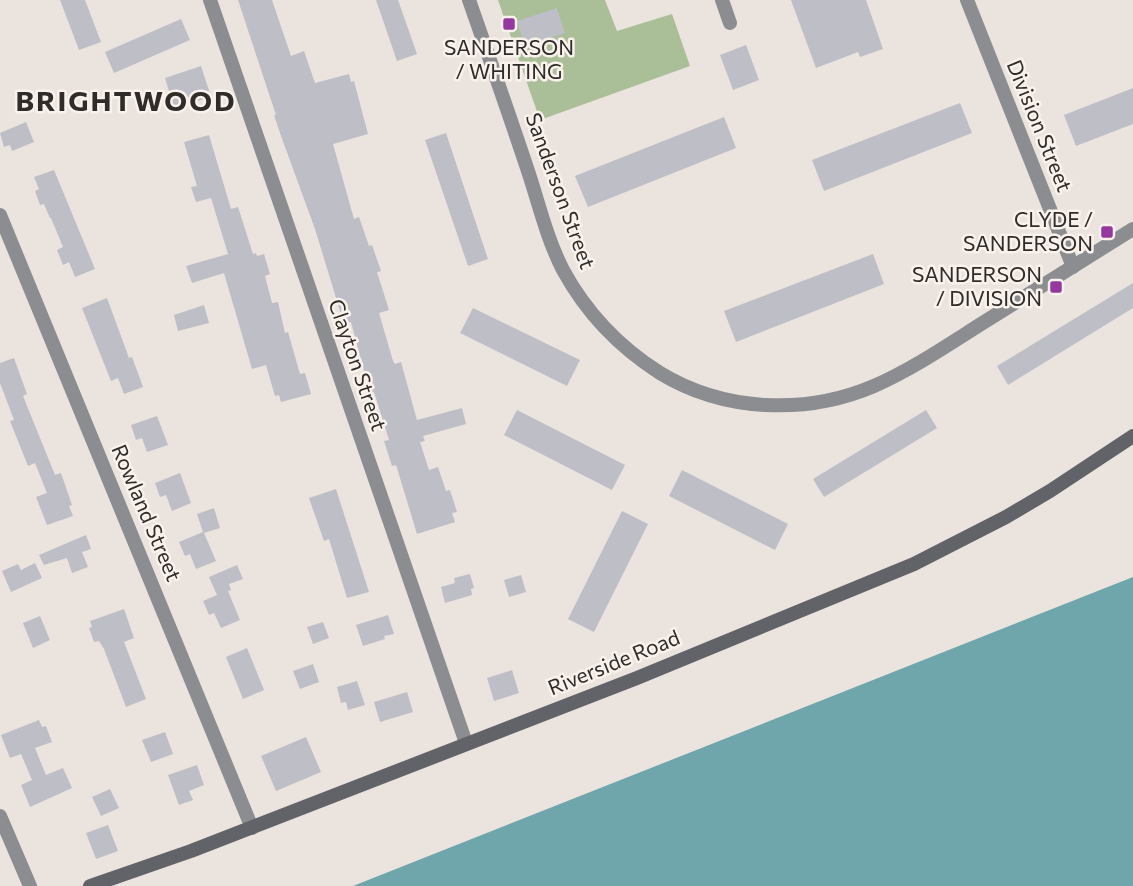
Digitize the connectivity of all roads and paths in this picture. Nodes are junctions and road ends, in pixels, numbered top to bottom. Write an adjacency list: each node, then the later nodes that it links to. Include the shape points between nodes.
1 (210, 0): 10 (street, Clayton Street)
2 (469, 0): 8 (street, Sanderson Street, via 562,269 590,312 619,343 667,377 698,392 768,406 855,393 920,361)
3 (722, 0): 5 (street)
4 (967, 0): 8 (street, Division Street)
5 (730, 23)
6 (0, 215): 12 (street, Rowland Street)
7 (1133, 229): 8 (street, Sanderson Street)
8 (1073, 267)
9 (1133, 436): 10 (street, Riverside Road, via 1017,510 914,564)
10 (466, 743): 12 (street, Riverside Road)
11 (0, 816): 13 (street)
12 (253, 828): 14 (street, Riverside Road)
13 (30, 886)
14 (90, 886)

